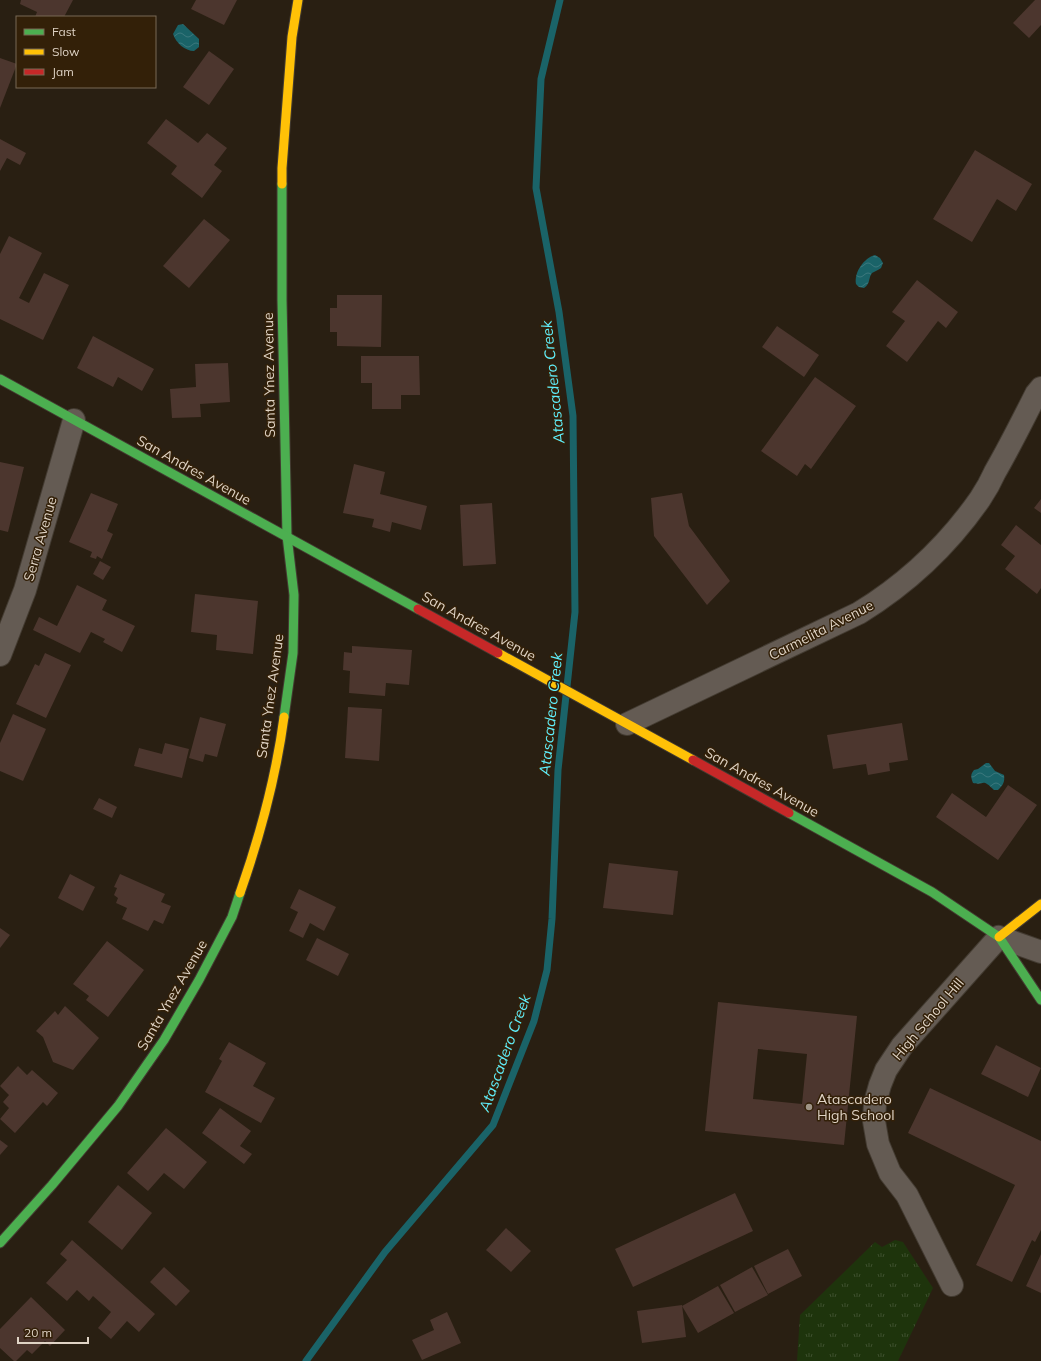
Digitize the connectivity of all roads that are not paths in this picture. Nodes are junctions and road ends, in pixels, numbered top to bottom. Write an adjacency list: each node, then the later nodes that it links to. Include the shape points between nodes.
1 (298, 0): 5 (street, Santa Ynez Avenue, via 292,37 282,168)
2 (0, 379): 4 (street, San Andres Avenue)
3 (1041, 388): 7 (street, Carmelita Avenue, via 981,497 956,531 904,582 859,613)
4 (74, 420): 5 (street, San Andres Avenue); 6 (street, Serra Avenue, via 25,590)
5 (287, 536): 7 (street, San Andres Avenue); 12 (street, Santa Ynez Avenue, via 294,602 293,653 283,726 254,854 232,917 164,1040 118,1106)
6 (0, 655)
7 (628, 724): 9 (street, San Andres Avenue, via 932,892)
8 (1041, 904): 9 (street)
9 (999, 937): 10 (street); 11 (street, San Andres Avenue); 13 (street, High School Hill, via 902,1046 886,1070 875,1103 874,1121 878,1144 890,1174 907,1195)
10 (1041, 952)
11 (1041, 1000)
12 (0, 1242)
13 (952, 1285)

